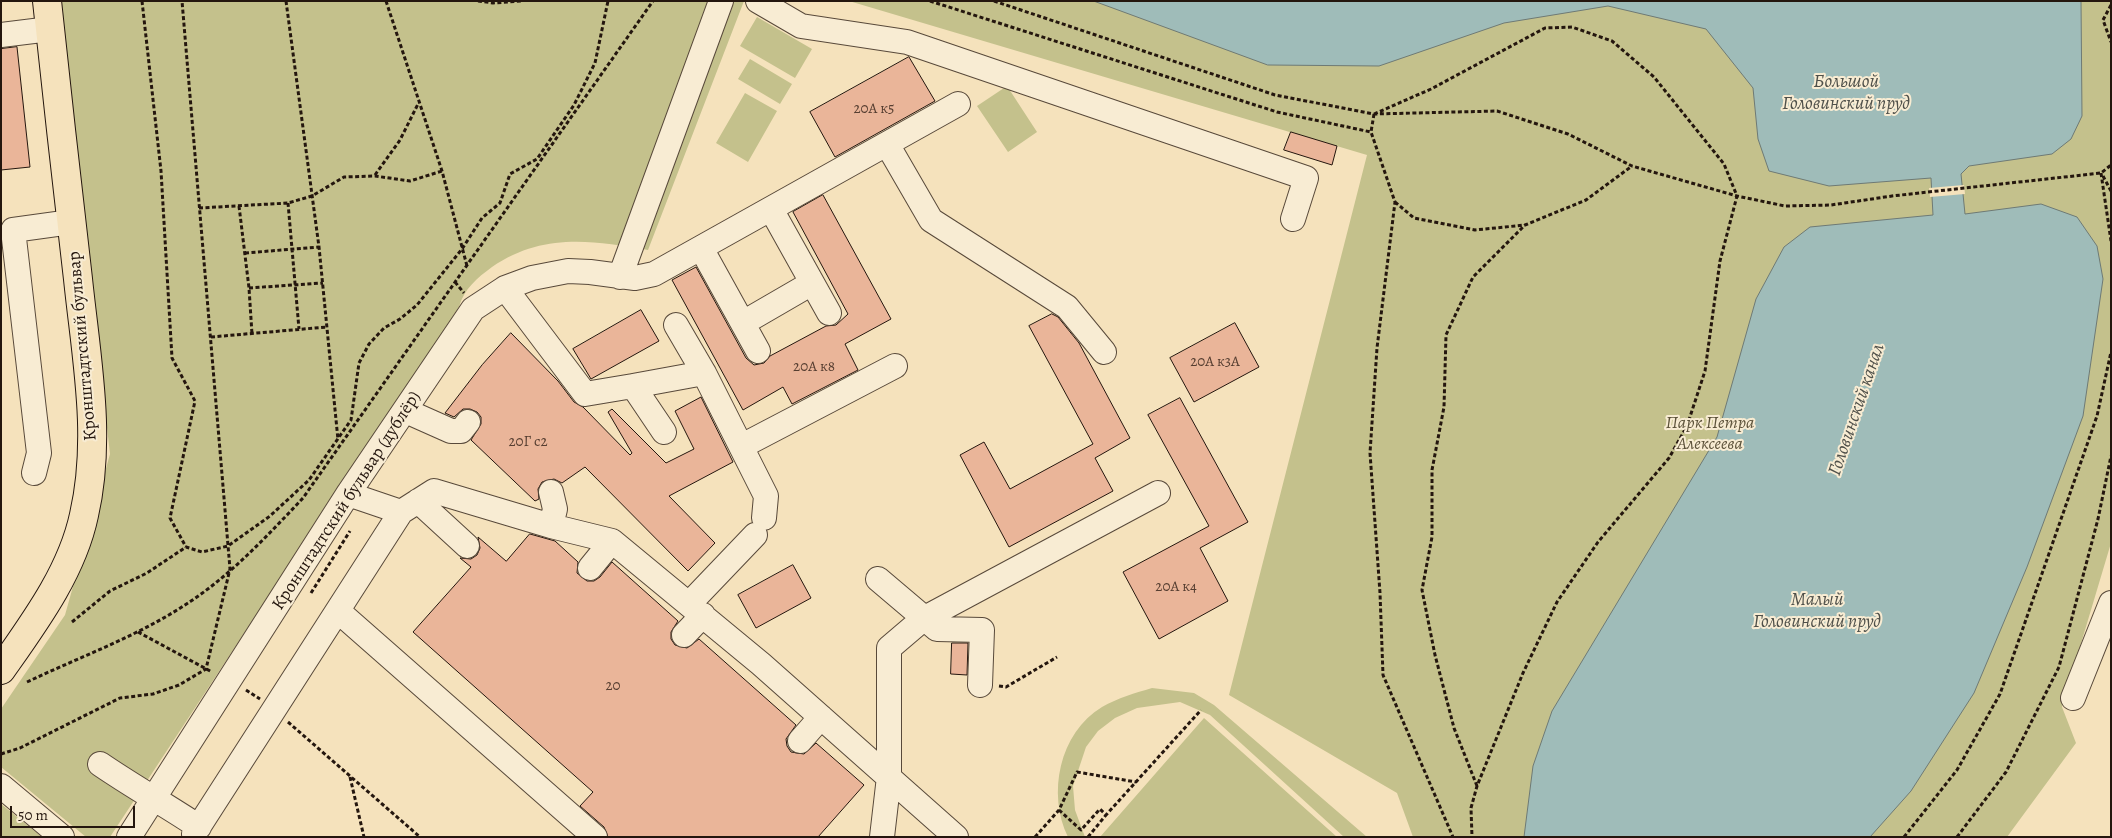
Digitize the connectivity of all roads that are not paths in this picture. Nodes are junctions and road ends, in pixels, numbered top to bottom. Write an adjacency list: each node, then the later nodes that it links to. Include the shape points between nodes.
1 (47, 1): 4 (main road, Кронштадтский бульвар)
2 (721, 1): 12 (street)
3 (758, 1): 9 (street, via 801,26 907,42 1306,178)
4 (50, 29): 5 (street); 10 (main road, Кронштадтский бульвар)
5 (1, 35)
6 (958, 104): 7 (street)
7 (886, 144): 8 (street); 19 (street, via 931,220 1067,307)
8 (771, 209): 11 (street); 13 (street)
9 (1293, 219)
10 (71, 222): 27 (street, via 13,230 39,453); 42 (main road, Кронштадтский бульвар, via 91,398 92,472 84,516 71,553 54,589)
11 (701, 248): 12 (street, via 654,274); 16 (street)
12 (627, 278): 14 (street, Кронштадтский бульвар (дублёр), via 568,271)
13 (812, 283): 15 (street); 16 (street)
14 (504, 288): 22 (street, via 585,394); 23 (street, Кронштадтский бульвар (дублёр), via 473,309)
15 (829, 313)
16 (743, 323): 18 (street)
17 (676, 325): 21 (street)
18 (758, 351)
19 (1104, 352)
20 (895, 366): 26 (street)
21 (704, 373): 22 (street); 26 (street)
22 (633, 386): 25 (street)
23 (406, 411): 24 (street, via 450,432); 30 (street, Кронштадтский бульвар (дублёр))
24 (462, 431)
25 (664, 432)
26 (742, 446): 38 (street, via 766,496 760,526)
27 (34, 473)
28 (551, 492): 32 (street, via 555,509)
29 (1158, 493): 40 (street)
30 (348, 494): 31 (street); 50 (street, Кронштадтский бульвар (дублёр))
31 (410, 507): 32 (street, via 434,491); 34 (street); 39 (street)
32 (551, 526): 33 (street)
33 (612, 541): 35 (street); 38 (street)
34 (467, 546)
35 (590, 568)
36 (878, 580): 40 (street)
37 (2111, 603): 44 (street)
38 (696, 609): 41 (street); 45 (street)
39 (338, 611): 50 (street, via 196,830 172,808); 53 (street)
40 (922, 619): 43 (street, via 937,629 982,630); 48 (street, via 889,648)
41 (684, 635)
42 (1, 670)
43 (980, 685)
44 (2073, 698)
45 (820, 717): 46 (street); 48 (street)
46 (800, 741)
47 (100, 764): 50 (street)
48 (889, 777): 54 (street); 55 (street)
49 (1, 786): 51 (street)
50 (153, 800): 52 (street, Кронштадтский бульвар (дублёр))
51 (62, 837)
52 (129, 837)
53 (595, 837)
54 (882, 837)
55 (956, 837)

